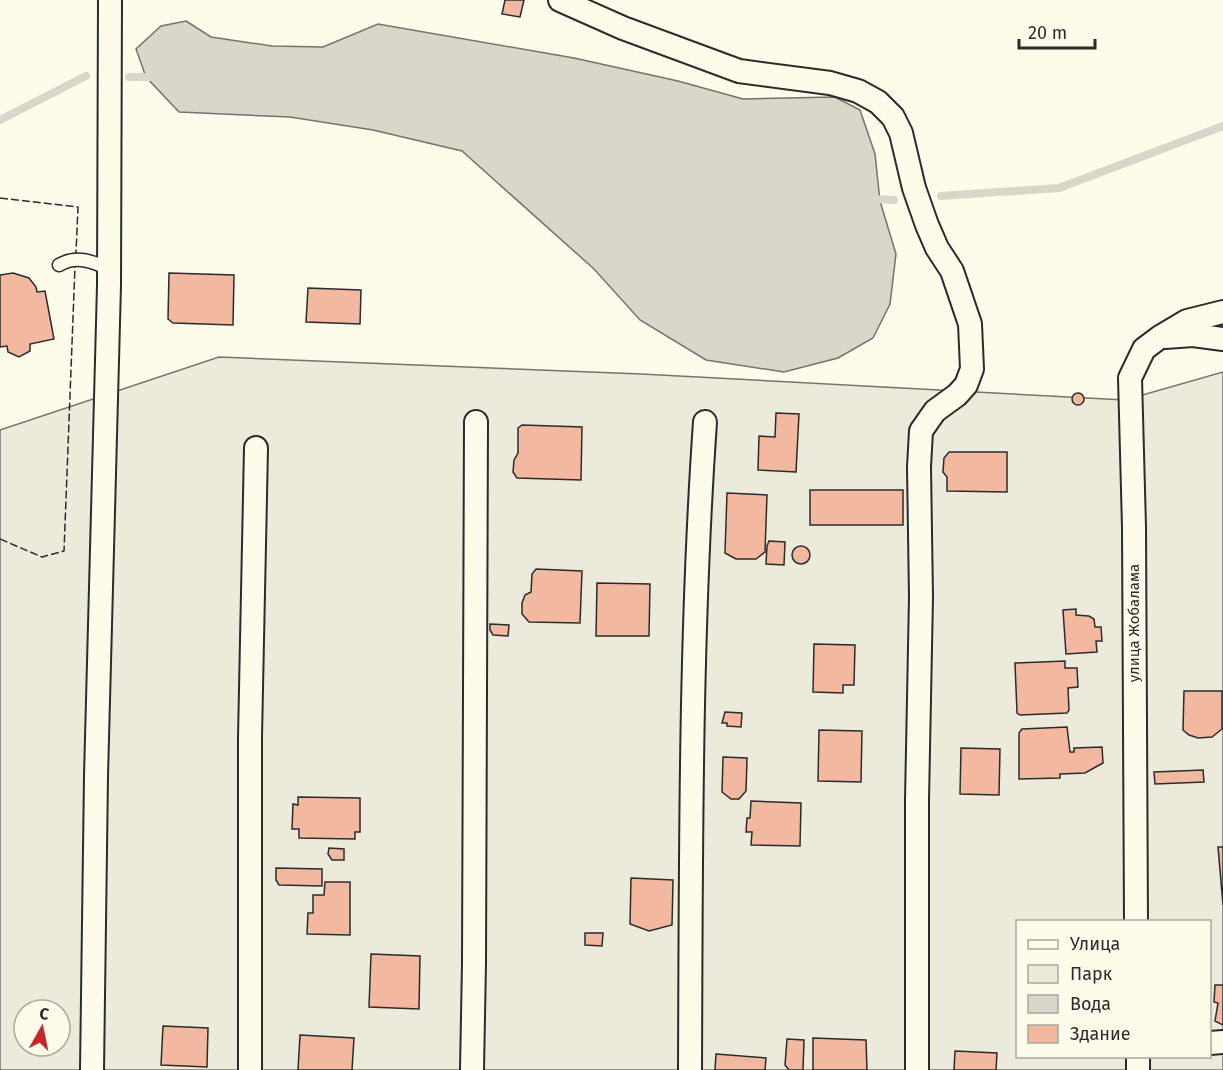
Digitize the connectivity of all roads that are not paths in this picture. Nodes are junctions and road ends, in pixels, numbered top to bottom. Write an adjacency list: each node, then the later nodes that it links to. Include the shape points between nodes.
1 (560, 0): 16 (street, via 728,67 830,83 878,102 893,117 901,133 927,225 952,271 970,324 972,369 966,385 935,411 921,431)
2 (108, 3): 4 (street)
3 (59, 265): 4 (lane, via 78,259)
4 (109, 269): 12 (street)
5 (1223, 312): 6 (street, улица Жобалама, via 1187,321)
6 (1160, 337): 7 (street, via 1193,335); 11 (street, улица Жобалама, via 1144,350 1130,378)
7 (1223, 339)
8 (476, 422): 14 (street)
9 (705, 422): 15 (street, via 695,616)
10 (256, 448): 13 (street, via 250,737)
11 (1136, 920)
12 (92, 1070)
13 (250, 1070)
14 (472, 1070)
15 (690, 1070)
16 (917, 1070)

